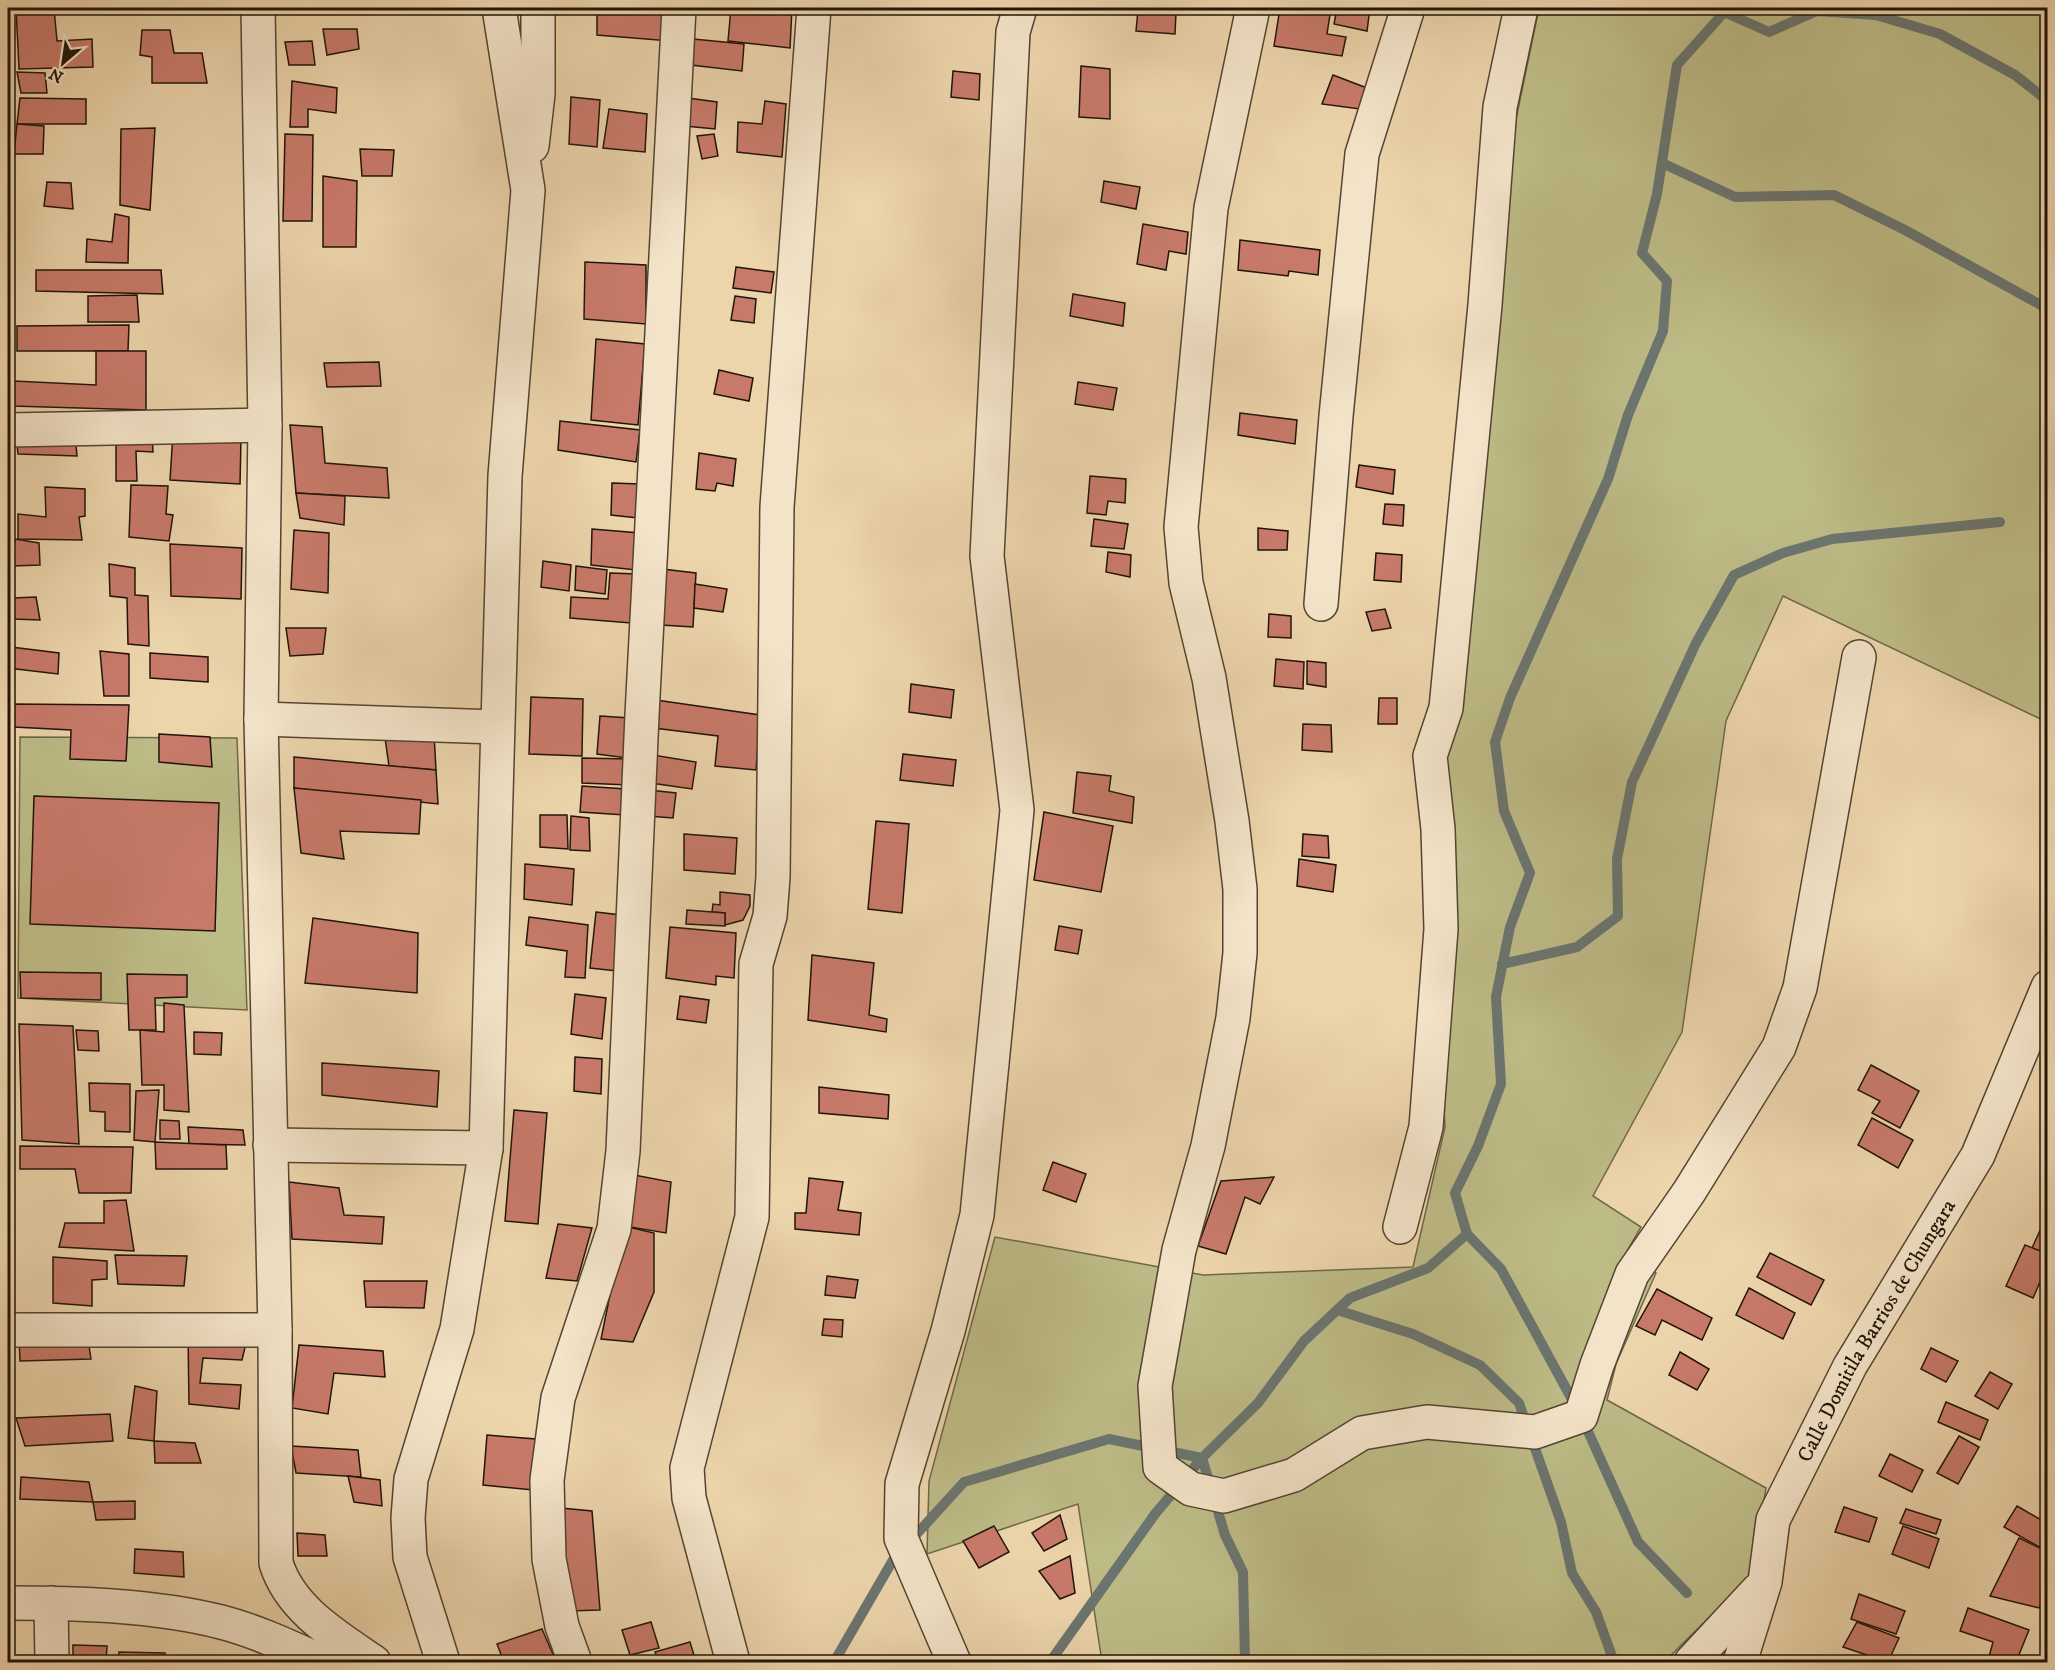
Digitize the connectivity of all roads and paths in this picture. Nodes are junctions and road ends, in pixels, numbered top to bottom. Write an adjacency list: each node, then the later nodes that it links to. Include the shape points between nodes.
1 (258, 8): 11 (street)
2 (499, 8): 10 (street)
3 (538, 8): 10 (street, via 538,94)
4 (679, 8): 30 (street, via 623,1150 614,1229 558,1398 547,1480 549,1559 562,1626)
5 (814, 8): 31 (street, via 777,507 773,877 770,916 756,964 752,1217 687,1468 689,1498)
6 (1020, 8): 32 (street, via 1013,32 987,556 1017,810 977,1215 902,1484 901,1538)
7 (1253, 8): 14 (street, via 1211,208 1181,528 1186,582 1209,678 1232,821 1240,889 1240,953 1233,1018 1208,1146 1179,1250 1155,1386 1160,1467 1191,1489 1224,1496 1294,1475 1362,1433 1427,1422 1535,1432 1581,1416 1632,1274 1689,1192 1779,1047 1797,998)
8 (1408, 8): 13 (street, via 1362,154)
9 (1521, 8): 20 (street, via 1500,106 1446,708 1430,756 1438,829 1441,929 1426,1127)
10 (528, 190): 16 (street, via 505,476)
11 (266, 425): 12 (street); 15 (street)
12 (8, 430)
13 (1321, 604)
14 (1859, 657)
15 (261, 719): 16 (street); 18 (street)
16 (497, 727): 19 (street)
17 (2048, 987): 23 (street, Calle Domitila Barrios de Chungara, via 1978,1155 1850,1366 1773,1520)
18 (270, 1146): 19 (street); 22 (street)
19 (486, 1148): 29 (street, via 457,1329 411,1479 410,1557)
20 (1400, 1227)
21 (8, 1330): 22 (street)
22 (275, 1330): 28 (street, via 276,1563 283,1584 298,1604)
23 (1766, 1582): 33 (street); 34 (street, Calle Domitila Barrios de Chungara)
24 (8, 1603): 25 (street)
25 (51, 1603): 26 (street); 27 (street, via 151,1611 221,1622)
26 (52, 1662)
27 (323, 1662)
28 (374, 1662)
29 (443, 1662)
30 (575, 1662)
31 (733, 1662)
32 (954, 1662)
33 (1691, 1662)
34 (1740, 1662)

